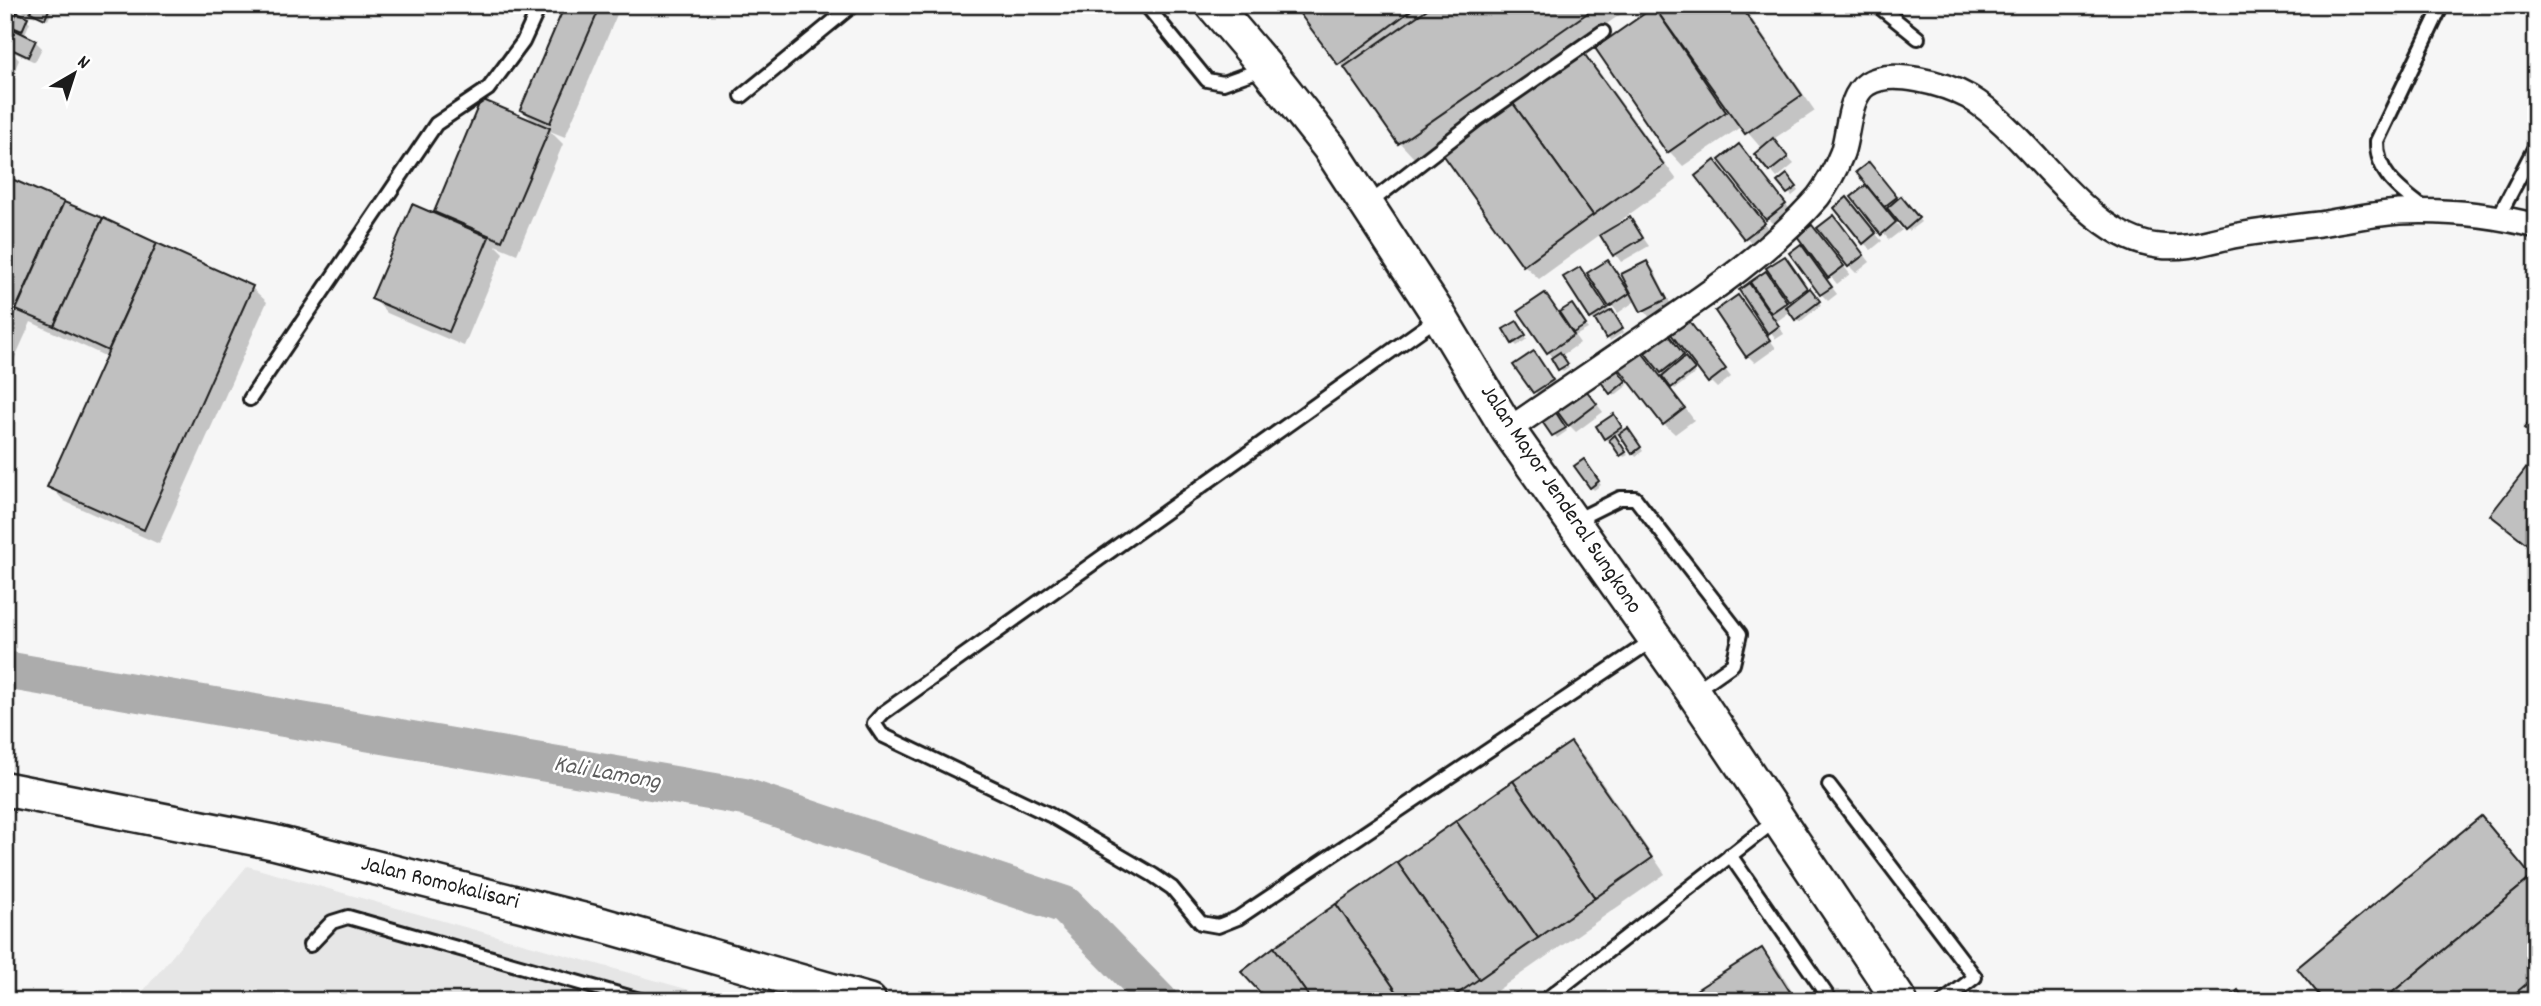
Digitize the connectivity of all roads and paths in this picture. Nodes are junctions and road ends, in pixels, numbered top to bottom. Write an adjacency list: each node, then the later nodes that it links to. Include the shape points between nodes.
1 (540, 5): 17 (lane, via 523,42 488,89 436,124)
2 (853, 5): 10 (lane)
3 (1146, 5): 9 (lane, via 1207,80 1223,83)
4 (1213, 5): 9 (main road, Jalan Mayor Jenderal Sungkono)
5 (1877, 5): 8 (lane)
6 (2442, 5): 13 (lane, via 2377,141 2377,156 2387,176)
7 (1603, 32): 12 (lane, via 1479,118)
8 (1918, 38)
9 (1266, 67): 12 (main road, Jalan Mayor Jenderal Sungkono)
10 (742, 96)
11 (2536, 145): 14 (lane)
12 (1367, 205): 16 (main road, Jalan Mayor Jenderal Sungkono)
13 (2428, 212): 14 (street); 18 (street, via 2396,212 2241,234 2186,248 2135,242 2083,206 1975,101 1956,90 1895,76 1878,79 1864,85 1852,108 1833,174 1778,237 1721,285)
14 (2499, 216): 15 (street)
15 (2536, 226)
16 (1440, 317): 18 (main road, Jalan Mayor Jenderal Sungkono); 20 (lane, via 874,723 882,735 1049,815 1142,868 1171,888 1200,923 1218,926 1238,918)
17 (250, 399)
18 (1508, 430): 19 (main road, Jalan Mayor Jenderal Sungkono)
19 (1573, 522): 20 (main road, Jalan Mayor Jenderal Sungkono); 21 (lane, via 1620,498 1635,498 1740,634 1733,664)
20 (1654, 639): 21 (main road, Jalan Mayor Jenderal Sungkono)
21 (1693, 692): 24 (main road, Jalan Mayor Jenderal Sungkono)
22 (1829, 785): 32 (lane, via 1975,977)
23 (5, 789): 28 (main road, Jalan Romokalisari, via 273,842 603,925)
24 (1779, 817): 25 (lane); 31 (main road, Jalan Mayor Jenderal Sungkono)
25 (1730, 855): 29 (lane); 30 (lane)
26 (310, 945): 27 (lane, via 332,922 348,917)
27 (643, 1001)
28 (869, 1001)
29 (1544, 1001)
30 (1831, 1001)
31 (1900, 1001)
32 (1944, 1001)

